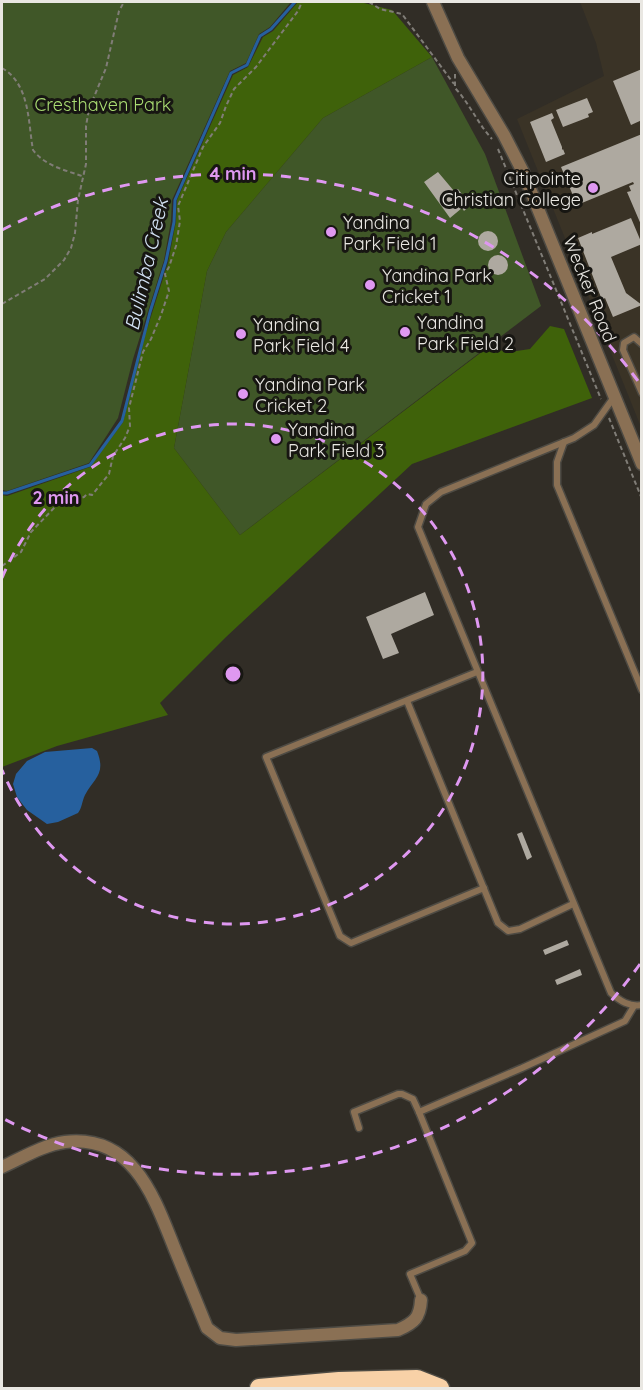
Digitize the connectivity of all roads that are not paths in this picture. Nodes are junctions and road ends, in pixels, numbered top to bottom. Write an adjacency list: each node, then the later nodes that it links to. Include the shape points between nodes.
1 (433, 2): 4 (street, Wecker Road, via 458,58 523,172)
2 (642, 344): 3 (lane, via 634,337 624,343 623,350)
3 (642, 393)
4 (614, 397): 5 (street, Wecker Road); 6 (lane, via 594,425)
5 (636, 436): 7 (street, Wecker Road)
6 (564, 442): 8 (lane, via 441,492 426,504 418,527); 9 (lane, via 557,462 557,485)
7 (642, 464)
8 (477, 672): 10 (lane); 12 (lane)
9 (642, 690)
10 (406, 701): 11 (lane); 11 (lane, via 266,757 340,936 351,943)
11 (484, 888): 12 (lane, via 498,923 508,931)
12 (573, 904): 14 (lane, via 611,993)
13 (642, 1005): 14 (lane)
14 (634, 1006): 15 (lane, via 625,1021)
15 (419, 1112): 16 (lane, via 413,1099 398,1094 354,1112); 18 (lane, via 472,1243 465,1251 410,1274)
16 (359, 1128)
17 (2, 1167): 18 (street, via 66,1142 109,1149 129,1162 161,1210 207,1328 220,1338 398,1330 413,1323 420,1314)
18 (421, 1300)
19 (259, 1389): 20 (highway, via 417,1379)
20 (440, 1389)

